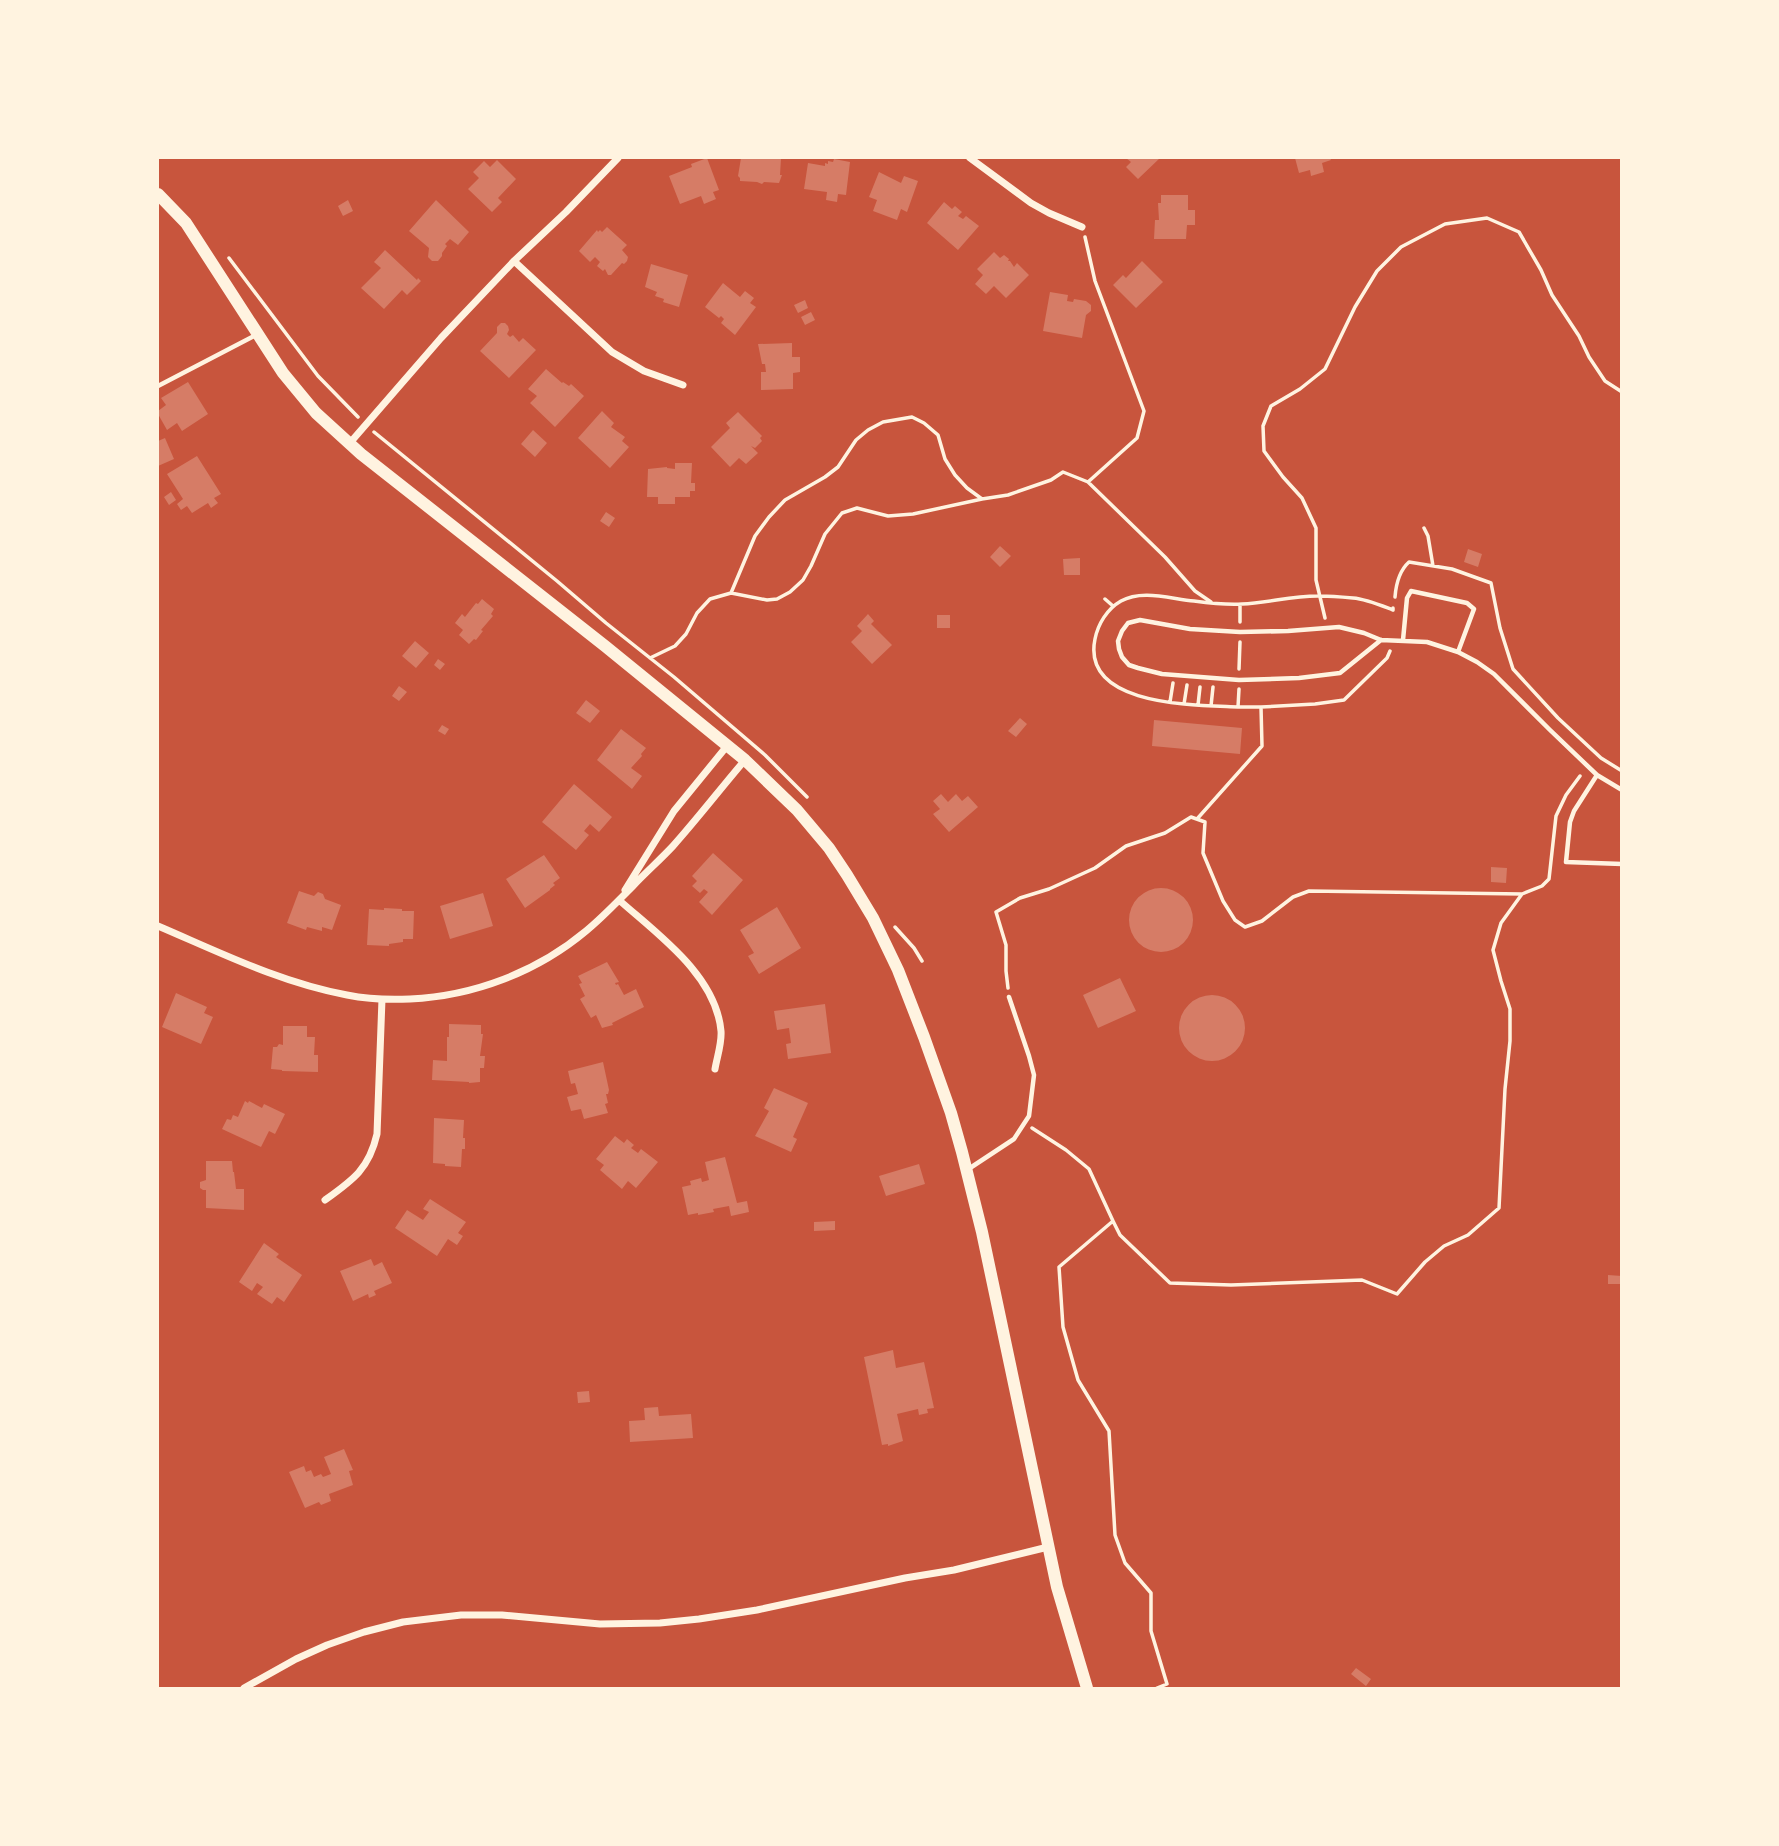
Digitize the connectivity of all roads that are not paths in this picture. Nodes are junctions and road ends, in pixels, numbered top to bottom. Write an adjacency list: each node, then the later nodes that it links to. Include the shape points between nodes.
1 (618, 158): 5 (street)
2 (970, 158): 4 (street, via 1031,203)
3 (158, 194): 6 (main road, via 187,223)
4 (1082, 227)
5 (514, 261): 7 (street, via 612,352 644,371); 9 (street)
6 (257, 334): 8 (lane); 9 (main road, via 316,413)
7 (682, 385)
8 (158, 386)
9 (349, 444): 13 (main road)
10 (1381, 640): 10 (lane, via 1328,626 1240,632 1140,620 1128,623 1118,641 1122,657 1138,668 1239,680 1340,673); 11 (lane)
11 (1403, 640): 12 (lane); 12 (lane, via 1411,591 1467,603 1474,609)
12 (1458, 652): 15 (lane, via 1494,674)
13 (727, 746): 14 (main road); 18 (street, via 674,811)
14 (745, 760): 18 (street, via 674,845); 23 (main road, via 829,848 873,918 924,1037)
15 (1597, 775): 16 (lane); 17 (lane, via 1570,822 1566,862)
16 (1622, 790)
17 (1622, 864)
18 (619, 900): 21 (street, via 555,954 510,977 467,992); 22 (street, via 672,946 706,987 721,1032)
19 (158, 926): 21 (street, via 308,986)
20 (1009, 997): 23 (lane, via 1034,1075 1029,1116 1014,1139)
21 (382, 999): 24 (street, via 373,1152 363,1168)
22 (715, 1069)
23 (967, 1170): 25 (main road)
24 (325, 1200)
25 (1048, 1547): 26 (street, via 954,1570 699,1619 600,1624 461,1615 403,1622 327,1645); 27 (main road)
26 (244, 1689)
27 (1087, 1689)

